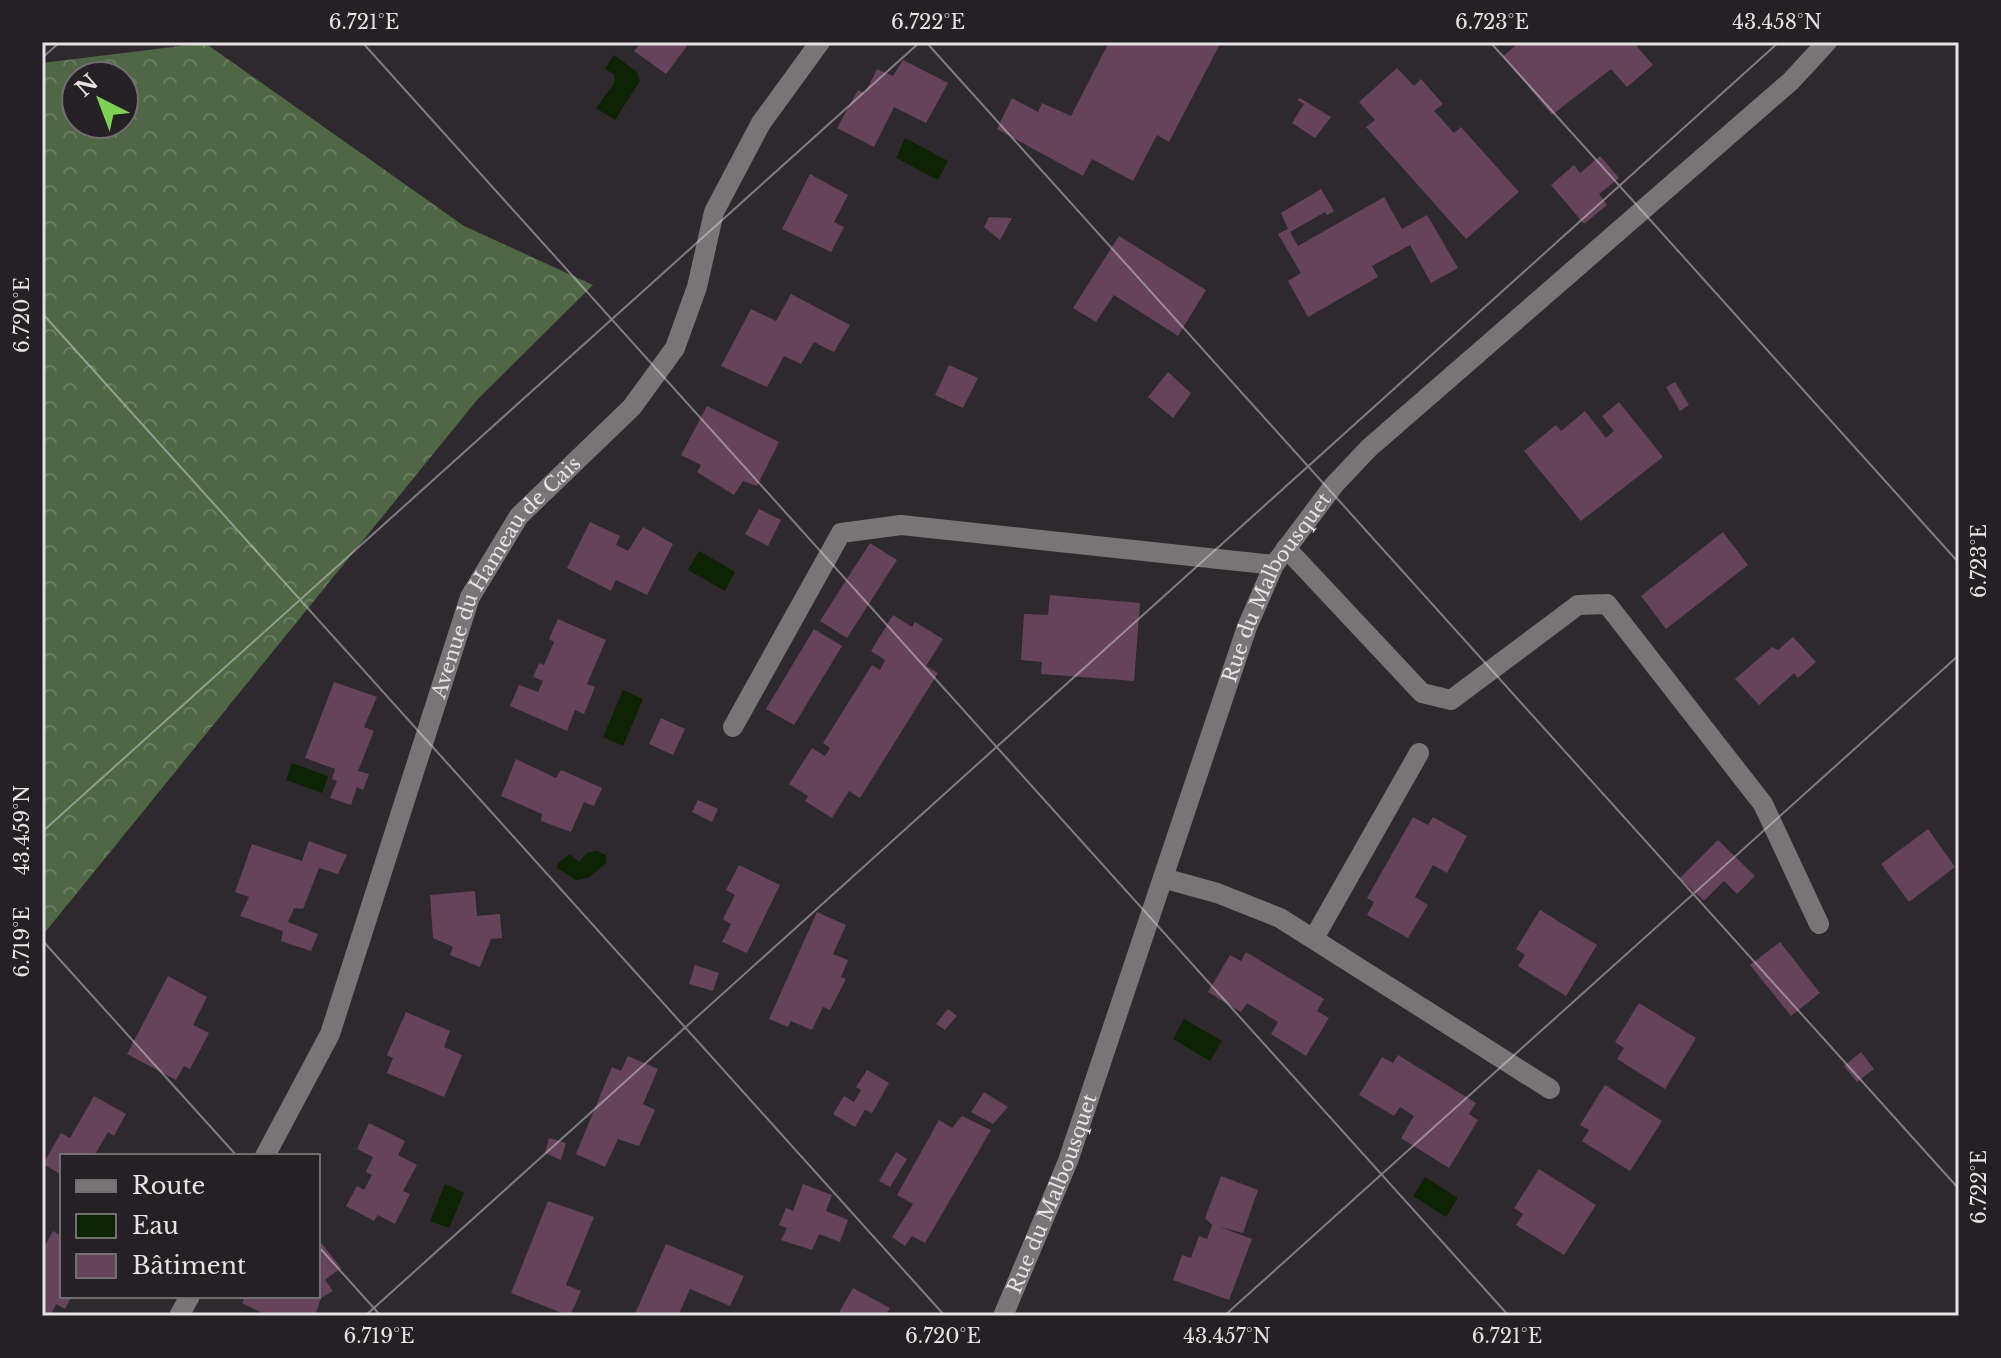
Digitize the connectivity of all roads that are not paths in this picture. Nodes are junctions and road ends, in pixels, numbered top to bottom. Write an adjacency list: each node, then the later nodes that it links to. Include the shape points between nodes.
1 (820, 42): 10 (street, Avenue du Hameau de Cais, via 761,123 714,212 697,287 675,348 632,407 519,516 470,597 330,1034)
2 (1827, 42): 3 (street, Rue du Malbousquet, via 1791,81 1369,448)
3 (1280, 556): 4 (street, via 901,525 841,533); 6 (street, Rue du Malbousquet, via 1247,627); 7 (street, via 1422,693 1451,700 1578,605 1607,604 1763,804)
4 (733, 727)
5 (1419, 753): 8 (street)
6 (1163, 878): 8 (street, via 1280,918); 13 (street, Rue du Malbousquet, via 1068,1161)
7 (1819, 924)
8 (1314, 938): 9 (street)
9 (1550, 1089)
10 (266, 1154)
11 (189, 1298): 12 (street)
12 (179, 1316)
13 (1003, 1316)

